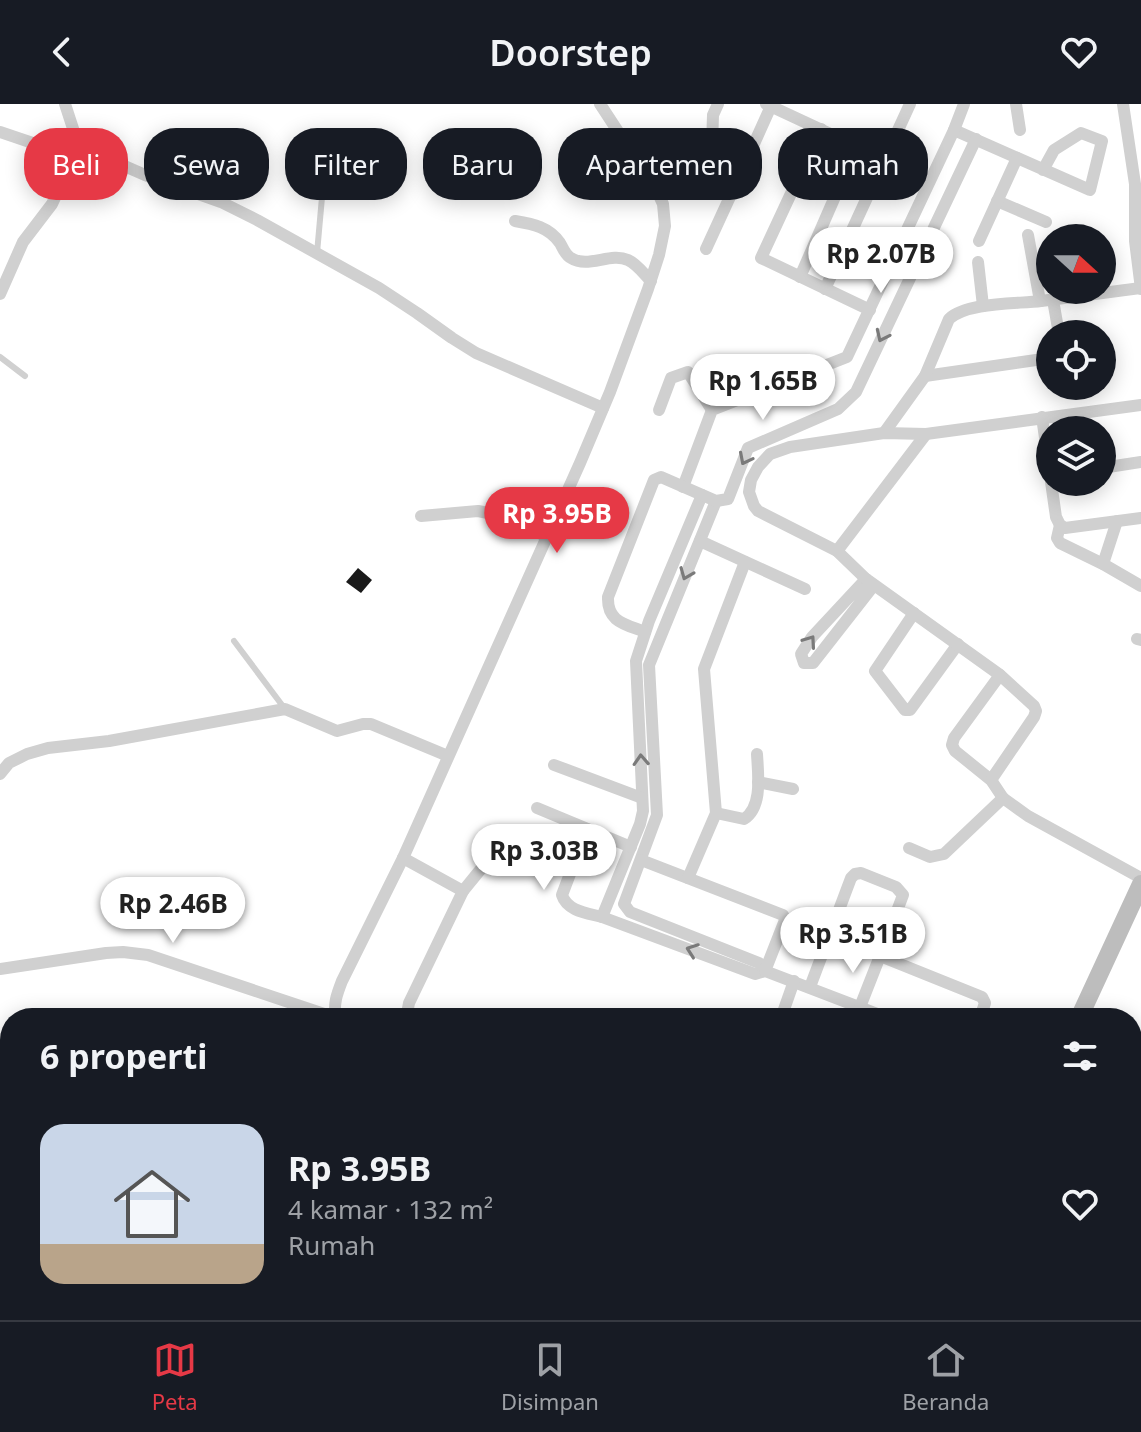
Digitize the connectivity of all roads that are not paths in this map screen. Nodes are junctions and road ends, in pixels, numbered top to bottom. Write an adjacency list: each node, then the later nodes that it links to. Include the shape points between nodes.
1 (65, 104): 10 (street)
2 (600, 104): 44 (street, via 663,204 665,226)
3 (718, 104): 11 (street)
4 (892, 104): 9 (street)
5 (964, 104): 15 (street)
6 (1016, 104): 16 (street)
7 (1123, 104): 17 (street)
8 (768, 105): 12 (street); 13 (street)
9 (908, 108): 14 (street)
10 (71, 128)
11 (713, 128)
12 (759, 128)
13 (819, 128)
14 (899, 128)
15 (954, 130): 20 (street); 32 (street)
16 (1020, 130)
17 (1134, 130): 24 (street)
18 (0, 132): 19 (street)
19 (24, 139)
20 (976, 139): 21 (street); 33 (street)
21 (1017, 158): 23 (street); 31 (street)
22 (128, 168): 40 (street, via 221,202)
23 (1043, 170): 23 (street, via 1090,190 1102,141 1081,133 1054,150)
24 (1138, 184): 37 (street)
25 (54, 200): 48 (street, via 23,242)
26 (322, 200): 40 (lane)
27 (729, 200): 39 (street)
28 (788, 200): 43 (street, via 761,258)
29 (834, 200): 43 (street)
30 (865, 200): 46 (street)
31 (997, 201): 35 (street); 38 (street)
32 (919, 205): 33 (street); 51 (street)
33 (940, 214): 55 (street, one-way to 55)
34 (515, 221): 44 (street, via 551,233 574,260 618,257 636,265)
35 (1046, 222)
36 (1028, 235): 42 (street)
37 (1138, 240): 45 (street)
38 (979, 241)
39 (706, 249)
40 (317, 253): 59 (street, via 476,353)
41 (978, 262): 50 (street)
42 (1036, 264)
43 (800, 277): 46 (street)
44 (651, 281): 59 (street)
45 (1141, 288): 47 (street)
46 (825, 289): 51 (street)
47 (1116, 290)
48 (0, 294)
49 (1036, 301): 50 (street)
50 (983, 306): 57 (street, via 949,319)
51 (870, 310): 53 (street)
52 (0, 357): 56 (lane)
53 (847, 357): 55 (street); 61 (street)
54 (1036, 360): 57 (street)
55 (868, 366): 71 (street, one-way to 71, via 856,392 838,409 748,448 728,499)
56 (25, 376)
57 (925, 376): 64 (street)
58 (1141, 405): 62 (street)
59 (603, 408): 76 (street)
60 (659, 410): 61 (street, via 671,378 688,372)
61 (712, 410): 68 (street)
62 (1050, 416)
63 (1036, 418): 65 (street)
64 (884, 433): 65 (street); 78 (street, via 780,450 770,454 751,480 749,492 758,511)
65 (926, 434): 78 (street)
66 (1141, 462): 67 (street)
67 (1116, 466)
68 (683, 487): 69 (street); 86 (street, via 661,477 654,480 608,597 614,619)
69 (702, 495): 71 (street); 86 (street)
70 (1053, 496): 75 (street)
71 (716, 501): 77 (street)
72 (421, 516): 76 (street, via 478,511)
73 (1141, 518): 74 (street)
74 (1117, 521): 75 (street); 80 (street)
75 (1060, 525): 80 (street, via 1060,543)
76 (546, 536): 94 (street)
77 (700, 541): 79 (street); 87 (street, one-way to 87)
78 (837, 551): 81 (street)
79 (745, 562): 83 (street); 103 (street, via 704,669)
80 (1103, 564): 82 (street)
81 (870, 582): 84 (street); 85 (street); 88 (street)
82 (1141, 586)
83 (805, 589)
84 (914, 613): 90 (street); 90 (street, via 875,671 905,710)
85 (827, 621): 88 (street); 88 (street, one-way to 85, via 813,663 804,663 801,654)
86 (647, 626): 87 (street); 100 (street, one-way to 86, via 636,661)
87 (664, 627): 104 (street, via 649,665 657,815)
88 (839, 631)
89 (234, 641): 92 (lane)
90 (958, 644): 91 (street)
91 (1000, 675): 97 (street, via 1036,711); 97 (street, via 952,745)
92 (285, 709): 94 (street, via 337,731 371,724); 96 (street, via 48,748 9,763)
93 (757, 754): 98 (street)
94 (448, 756): 108 (street)
95 (554, 765): 100 (street)
96 (0, 774)
97 (991, 780): 101 (street)
98 (758, 782): 99 (street); 103 (street, via 750,815 744,819)
99 (793, 789)
100 (642, 798): 104 (street)
101 (1003, 798): 107 (street, via 944,854 930,857); 112 (street)
102 (537, 808): 105 (street)
103 (716, 813): 111 (street)
104 (646, 827): 106 (street); 109 (street)
105 (587, 829): 106 (street); 114 (street, via 562,895 571,908)
106 (631, 847): 114 (street)
107 (909, 848)
108 (403, 858): 113 (street); 122 (street, via 342,981)
109 (641, 860): 111 (street); 117 (street, via 624,901 627,910 759,963)
110 (485, 864): 113 (street)
111 (688, 878): 117 (street, via 783,915)
112 (1141, 881): 126 (street)
113 (463, 891): 123 (street)
114 (602, 917): 117 (street, one-way to 114, via 755,974)
115 (880, 956): 119 (street, via 903,895 896,887 855,874); 120 (street); 125 (street, via 982,997)
116 (1, 971): 121 (street, via 106,953 148,955)
117 (765, 971): 118 (street)
118 (794, 981): 119 (street); 124 (street)
119 (810, 987): 120 (street)
120 (860, 1007)
121 (295, 1008)
122 (334, 1008)
123 (408, 1008)
124 (785, 1008)
125 (983, 1008)
126 (1084, 1008)

